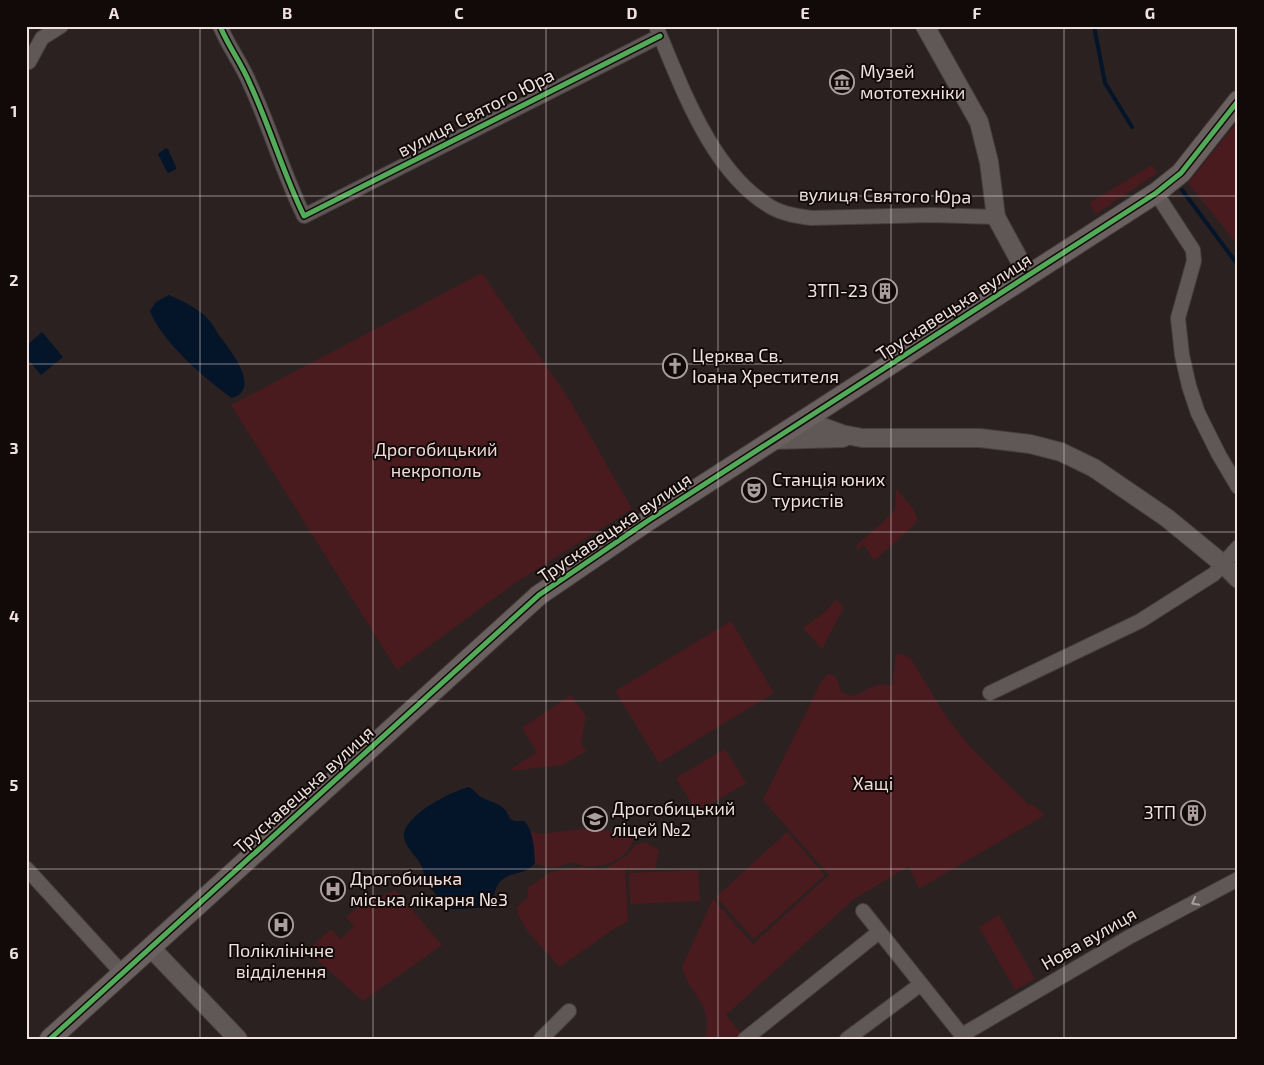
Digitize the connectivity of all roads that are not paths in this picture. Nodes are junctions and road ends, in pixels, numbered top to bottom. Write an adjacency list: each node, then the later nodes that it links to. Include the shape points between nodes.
1 (61, 26): 5 (street, via 42,38)
2 (220, 26): 4 (street, вулиця Святого Юра, via 251,85 304,216)
3 (926, 26): 8 (street, via 979,122 989,162)
4 (658, 31): 8 (street, вулиця Святого Юра, via 682,88 714,148 741,183 772,207 811,218)
5 (29, 62)
6 (1238, 101): 7 (main road, Трускавецька вулиця)
7 (1169, 183): 9 (main road, Трускавецька вулиця); 14 (street, via 1193,250 1194,261 1178,318 1189,386 1198,414)
8 (996, 217): 9 (street)
9 (1028, 276): 10 (main road, Трускавецька вулиця)
10 (824, 407): 11 (main road, Трускавецька вулиця); 12 (street)
11 (804, 420): 12 (street); 13 (main road, Трускавецька вулиця)
12 (849, 436): 13 (street); 16 (street, via 980,438 1030,444 1061,452 1127,489)
13 (773, 440): 23 (main road, Трускавецька вулиця, via 539,595)
14 (1238, 487)
15 (1238, 547): 16 (street)
16 (1223, 564): 17 (street); 18 (street, via 1206,579 1140,620)
17 (1238, 579)
18 (990, 693)
19 (26, 868): 24 (street)
20 (1238, 879): 27 (street, Нова вулиця, one-way to 27, via 1128,937)
21 (863, 912): 22 (street)
22 (879, 932): 25 (street); 31 (street)
23 (151, 948): 24 (main road, Трускавецька вулиця); 29 (street)
24 (123, 974): 28 (main road, Трускавецька вулиця)
25 (921, 984): 27 (street); 32 (street)
26 (569, 1011): 30 (street)
27 (964, 1037)
28 (50, 1039)
29 (238, 1039)
30 (541, 1039)
31 (744, 1039)
32 (847, 1039)

